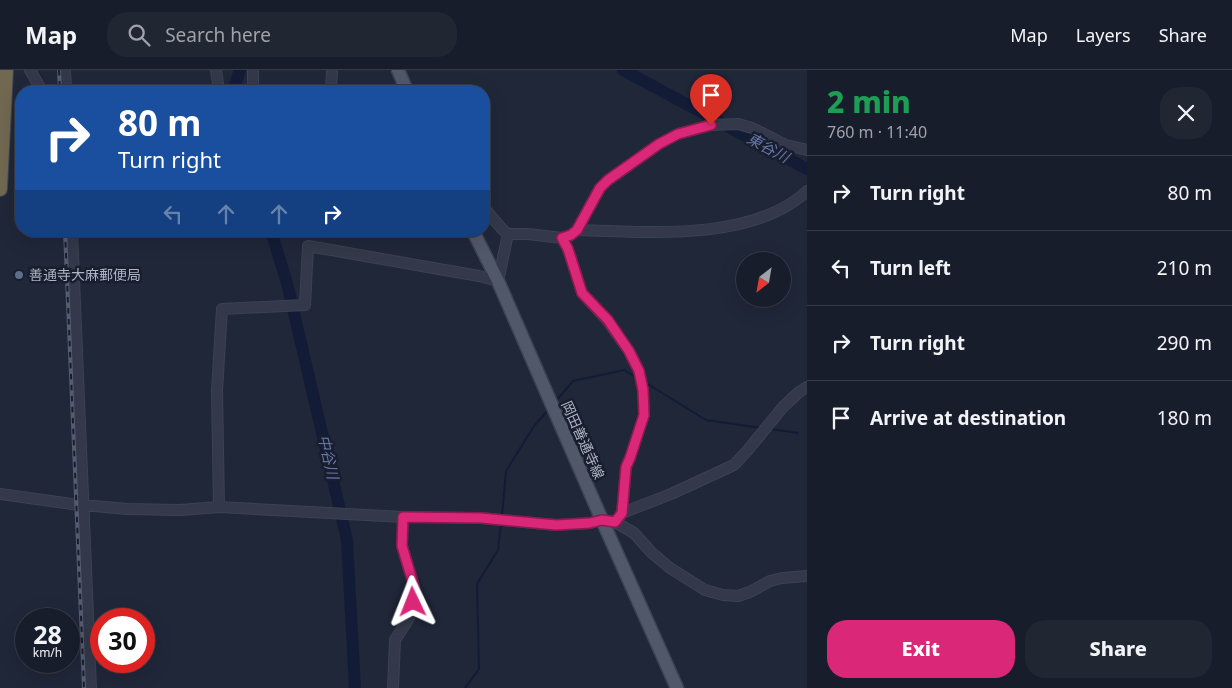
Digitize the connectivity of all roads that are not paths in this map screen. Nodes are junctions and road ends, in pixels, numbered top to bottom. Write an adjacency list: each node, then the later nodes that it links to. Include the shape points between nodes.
1 (6, 70): 15 (highway)
2 (30, 70): 8 (street)
3 (65, 70): 9 (street)
4 (216, 70): 10 (street)
5 (253, 70): 11 (street)
6 (332, 70): 12 (street)
7 (398, 70): 13 (main road)
8 (39, 85)
9 (66, 85)
10 (218, 85)
11 (253, 85)
12 (331, 85)
13 (404, 85)
14 (807, 150): 19 (street, via 786,145 738,124 711,125 678,134 608,180 600,188)
15 (1, 154): 16 (highway)
16 (0, 189)
17 (807, 191): 19 (street, via 782,210 765,217 714,228 661,232)
18 (490, 215): 20 (street)
19 (577, 230): 23 (street)
20 (508, 234): 23 (street); 24 (street)
21 (72, 237): 27 (street)
22 (476, 237): 24 (main road, 岡田善通寺線)
23 (562, 238): 29 (street, via 582,293 608,320 639,371 644,415 626,467)
24 (498, 281): 28 (street, via 308,246 305,305 222,309 217,391); 31 (main road, 岡田善通寺線)
25 (807, 387): 29 (street, via 784,407 734,465)
26 (0, 494): 27 (street)
27 (83, 505): 28 (street, via 126,509); 34 (street)
28 (219, 508): 30 (street)
29 (622, 513): 32 (street)
30 (403, 517): 31 (street, via 481,518 556,525); 35 (street, via 402,546 414,586 409,618 395,640)
31 (602, 520): 32 (street); 36 (main road, 岡田善通寺線)
32 (615, 522): 33 (street, via 634,533 670,568 705,590 738,596 770,581)
33 (807, 576)
34 (91, 688)
35 (393, 688)
36 (677, 688)

